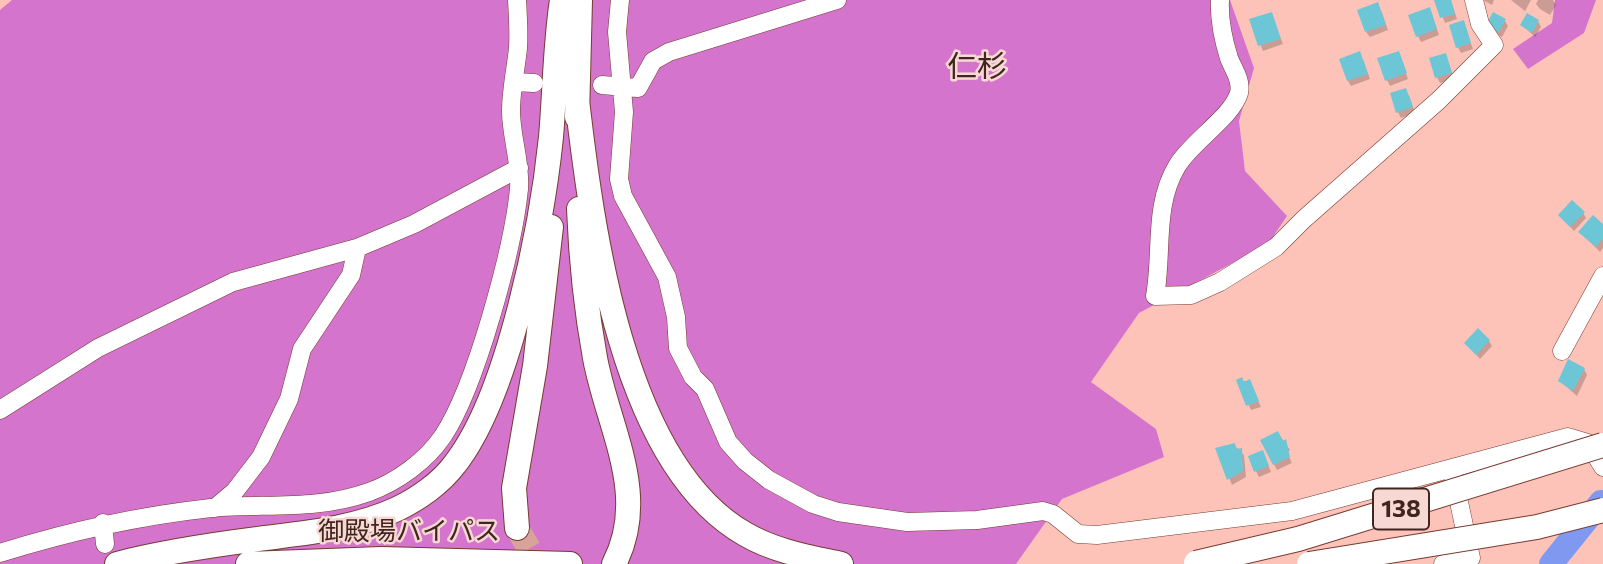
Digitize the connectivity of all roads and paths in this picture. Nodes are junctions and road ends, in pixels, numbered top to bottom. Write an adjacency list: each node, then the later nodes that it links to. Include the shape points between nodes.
1 (517, 0): 8 (street)
2 (563, 0): 24 (highway, via 550,236 535,366 514,488); 26 (highway, via 548,159 534,244 490,400 454,466 431,488 397,509 359,522 224,543)
3 (580, 0): 12 (highway)
4 (620, 0): 11 (street, via 617,32)
5 (837, 0): 11 (street, via 669,52 653,61 638,88)
6 (1220, 0): 7 (street, via 1219,16 1240,81 1238,94 1178,164 1167,188 1160,219 1155,296 1191,295 1276,247 1439,100 1494,45 1480,24)
7 (1474, 0)
8 (514, 82): 9 (street); 13 (street, via 512,131)
9 (534, 83)
10 (602, 85): 11 (street)
11 (622, 87): 20 (street, via 619,179 623,196 667,277 684,363 705,389 728,442 745,461 813,504 906,522 977,520 1043,511 1086,536 1292,511)
12 (577, 100): 29 (highway, via 587,308 631,506 628,529); 30 (highway, via 591,208 614,309 641,397 676,467 694,493 745,534 775,548)
13 (519, 168): 14 (street, via 414,224); 21 (street, via 509,239 474,365 454,416 427,455 388,484 347,498 271,508)
14 (357, 248): 17 (street, via 233,282 98,348); 21 (street, via 351,275 302,349 289,399 261,457)
15 (1603, 276): 16 (street)
16 (1562, 351)
17 (0, 410)
18 (1603, 445): 31 (highway, 138, bridge, via 1298,540)
19 (1603, 467): 20 (street, via 1588,443 1568,437)
20 (1452, 468): 33 (street, via 1471,558)
21 (215, 508): 23 (street)
22 (1603, 510): 32 (highway, 138, bridge, via 1537,527)
23 (103, 523): 25 (street); 26 (street)
24 (517, 528)
25 (0, 553)
26 (111, 554)
27 (248, 564): 28 (highway, 御殿場バイパス, via 381,559)
28 (570, 564)
29 (614, 564)
30 (841, 564)
31 (1193, 564)
32 (1309, 564)
33 (1443, 564)

